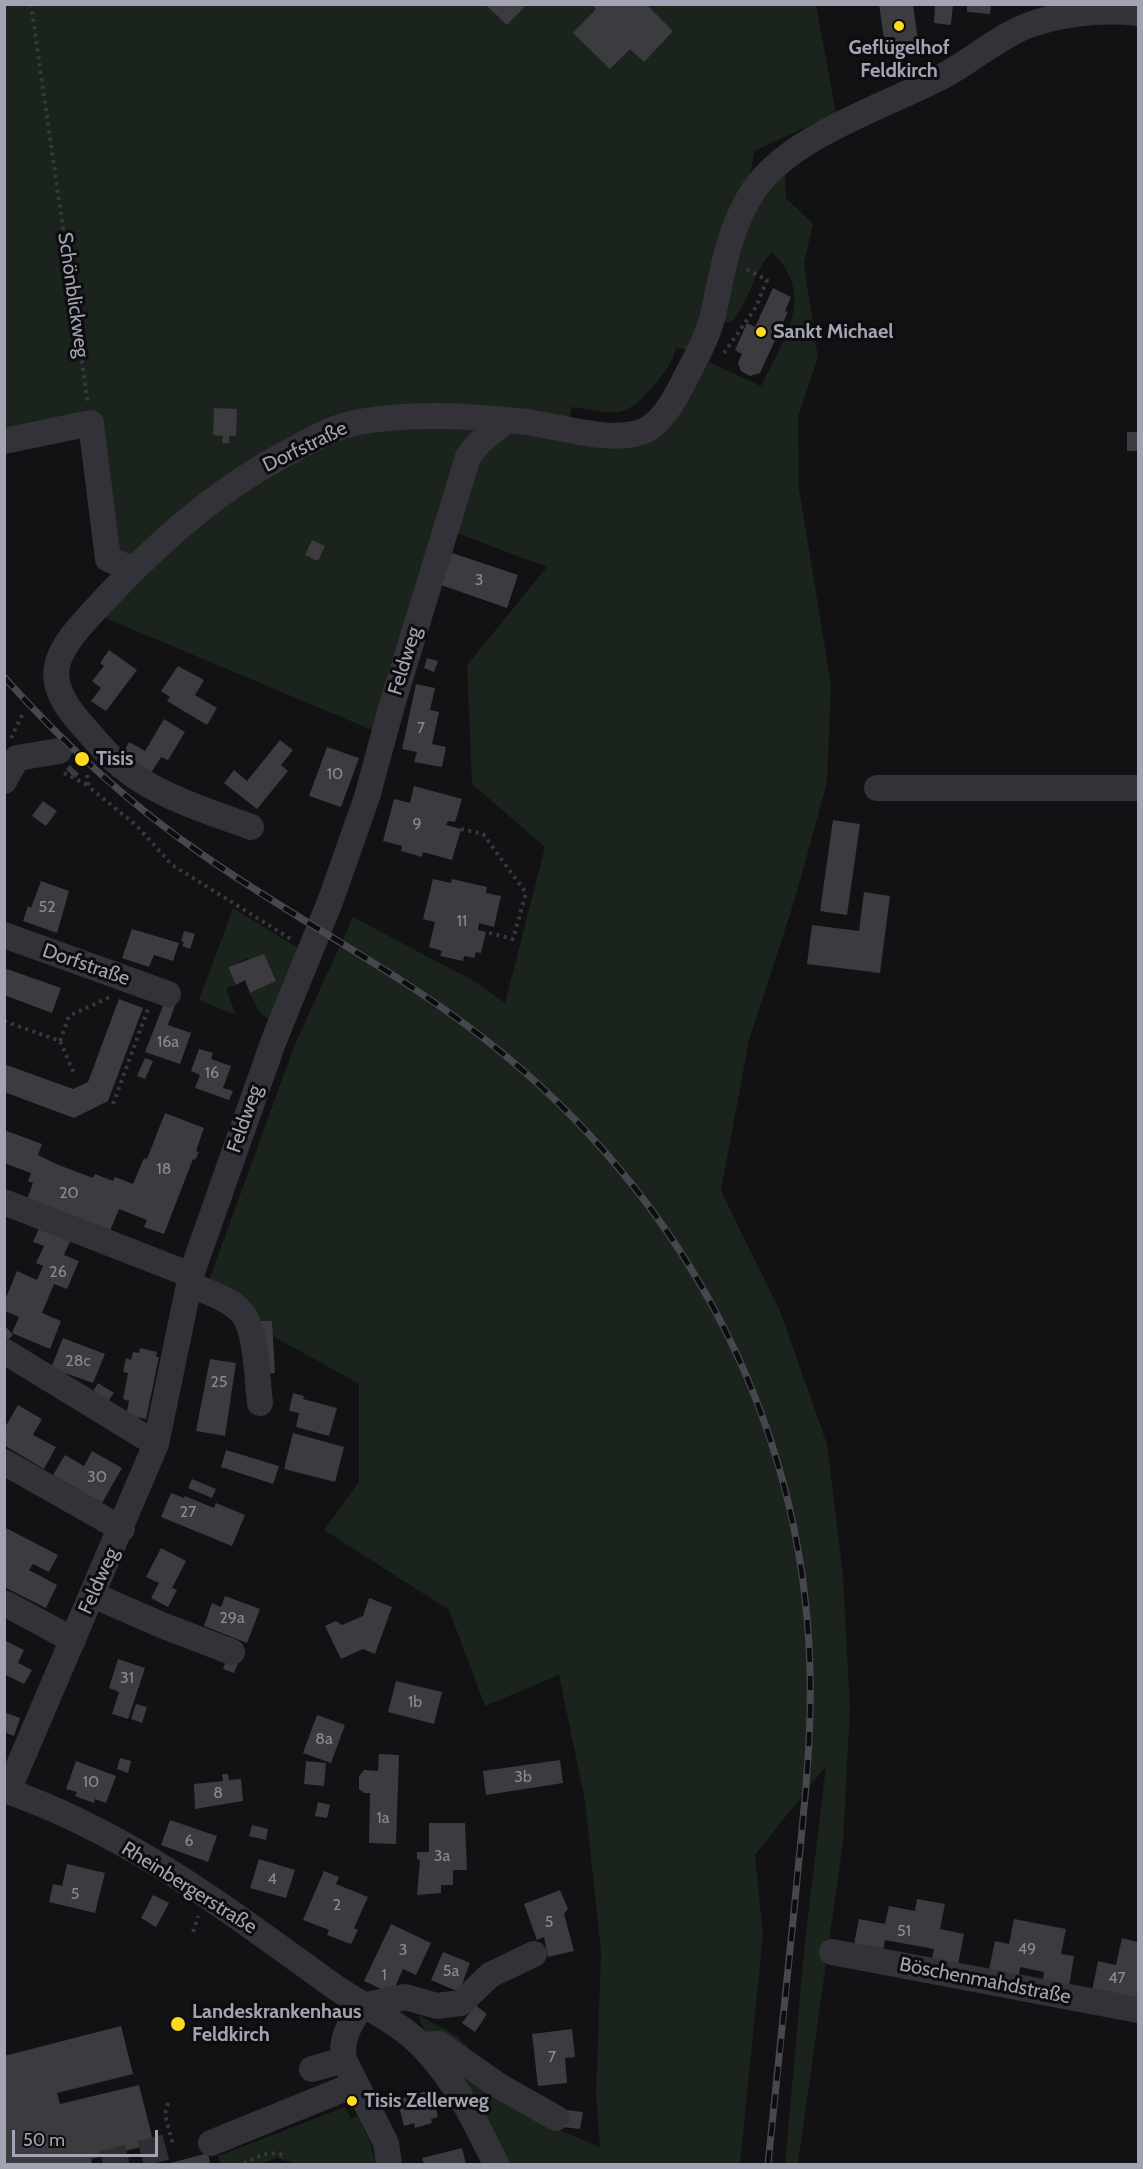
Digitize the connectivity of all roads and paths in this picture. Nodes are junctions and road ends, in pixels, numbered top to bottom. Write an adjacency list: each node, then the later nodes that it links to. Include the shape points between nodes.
1 (31, 4): 5 (path, Schönblickweg)
2 (1138, 13): 4 (street, Dorfstraße, via 1109,10 1023,27 945,75 792,151 750,196 722,262 704,342 674,402 650,428 621,438)
3 (458, 416): 4 (street, Dorfstraße); 7 (street); 8 (street, Dorfstraße, via 366,421 329,430 217,495)
4 (506, 420): 7 (street, Feldweg)
5 (91, 423): 6 (street); 8 (street, via 108,559)
6 (4, 441)
7 (478, 444): 20 (street, Feldweg, via 465,469 368,797 330,902)
8 (133, 569): 16 (street, Dorfstraße, via 77,629 56,663 55,683 76,718 112,758 135,776 177,800)
9 (22, 715): 10 (path)
10 (8, 745)
11 (59, 750): 13 (street, via 17,758)
12 (87, 776): 20 (path, via 89,787 137,826 172,865)
13 (4, 781)
14 (878, 788): 15 (street)
15 (1138, 788)
16 (251, 828)
17 (461, 828): 18 (path, via 483,834 526,893 513,939)
18 (486, 932)
19 (4, 935): 22 (street, Dorfstraße)
20 (300, 945): 28 (street, Feldweg, via 274,1040)
21 (120, 993): 24 (path, via 69,1016)
22 (159, 1000): 26 (path)
23 (4, 1021): 24 (path)
24 (60, 1041): 25 (path)
25 (75, 1076)
26 (113, 1104)
27 (4, 1202): 28 (street)
28 (190, 1280): 30 (street, via 242,1313 251,1329); 31 (street, Feldweg)
29 (4, 1351): 31 (street)
30 (260, 1403)
31 (156, 1444): 33 (street, Feldweg)
32 (4, 1462): 33 (street)
33 (122, 1529): 34 (street, Feldweg)
34 (93, 1594): 36 (street, Feldweg); 37 (street)
35 (4, 1603): 36 (street)
36 (73, 1640): 38 (street, Feldweg)
37 (232, 1652)
38 (6, 1791): 41 (street, Rheinbergerstraße, via 67,1816 161,1865 202,1890)
39 (832, 1952): 42 (street, Böschenmahdstraße)
40 (534, 1954): 41 (street, via 490,1975 461,2003 437,2006 405,1997)
41 (362, 2006): 43 (street, Rheinbergerstraße); 44 (street, via 343,2041)
42 (1138, 2010)
43 (421, 2045): 48 (street, via 439,2044 499,2086); 54 (street, via 455,2084)
44 (344, 2060): 45 (street); 46 (street)
45 (312, 2069)
46 (356, 2084): 49 (street); 53 (street, via 386,2143)
47 (168, 2103): 50 (path, via 165,2114)
48 (556, 2118)
49 (211, 2143)
50 (173, 2145)
51 (282, 2158): 52 (path, via 284,2155 274,2152)
52 (244, 2164)
53 (389, 2164)
54 (496, 2164)

